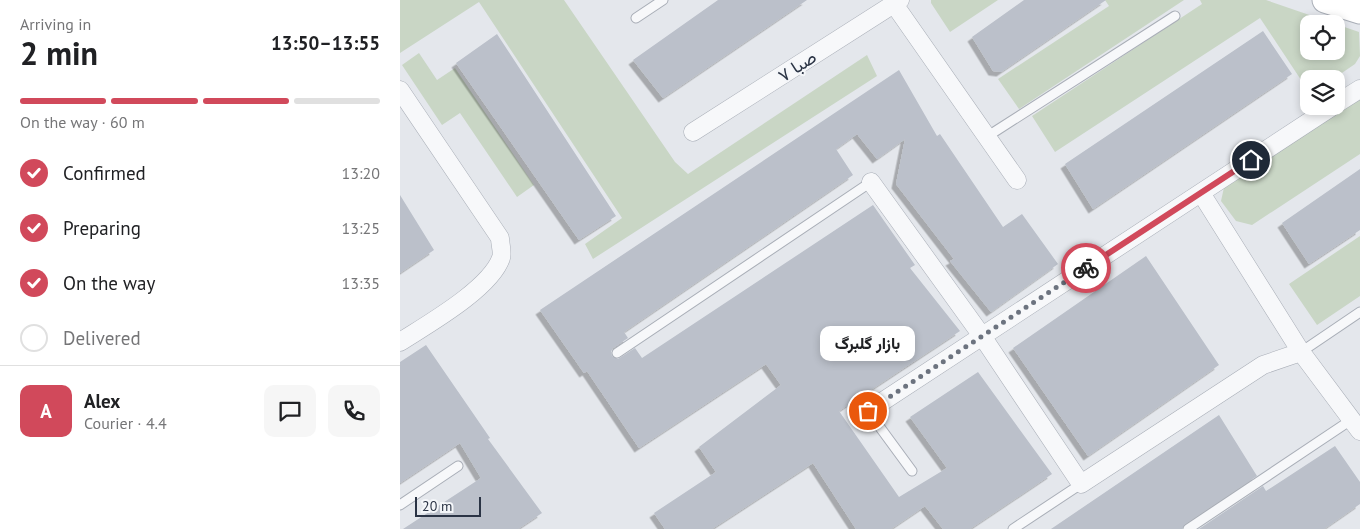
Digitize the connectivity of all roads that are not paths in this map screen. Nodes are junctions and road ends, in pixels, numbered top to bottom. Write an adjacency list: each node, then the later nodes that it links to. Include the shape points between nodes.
1 (663, 0): 6 (lane)
2 (1325, 0): 4 (street)
3 (895, 1): 11 (street, صبا ۷); 12 (street)
4 (1360, 11)
5 (1175, 16): 12 (lane)
6 (636, 18)
7 (1360, 89): 9 (street)
8 (400, 90): 18 (street, via 500,238 501,257 487,280)
9 (1345, 99)
10 (1320, 115): 15 (street)
11 (694, 132)
12 (988, 136): 13 (street)
13 (1017, 180)
14 (871, 182): 17 (street); 20 (lane)
15 (1201, 193): 17 (street); 19 (street)
16 (1360, 312): 19 (lane)
17 (982, 336): 21 (street); 25 (street)
18 (400, 342)
19 (1301, 352): 22 (street); 25 (street, via 1263,365)
20 (618, 353)
21 (868, 411): 24 (lane)
22 (1356, 425): 28 (lane)
23 (458, 466): 26 (lane)
24 (912, 471)
25 (1081, 484): 27 (lane)
26 (400, 505)
27 (1013, 529)
28 (1188, 529)

